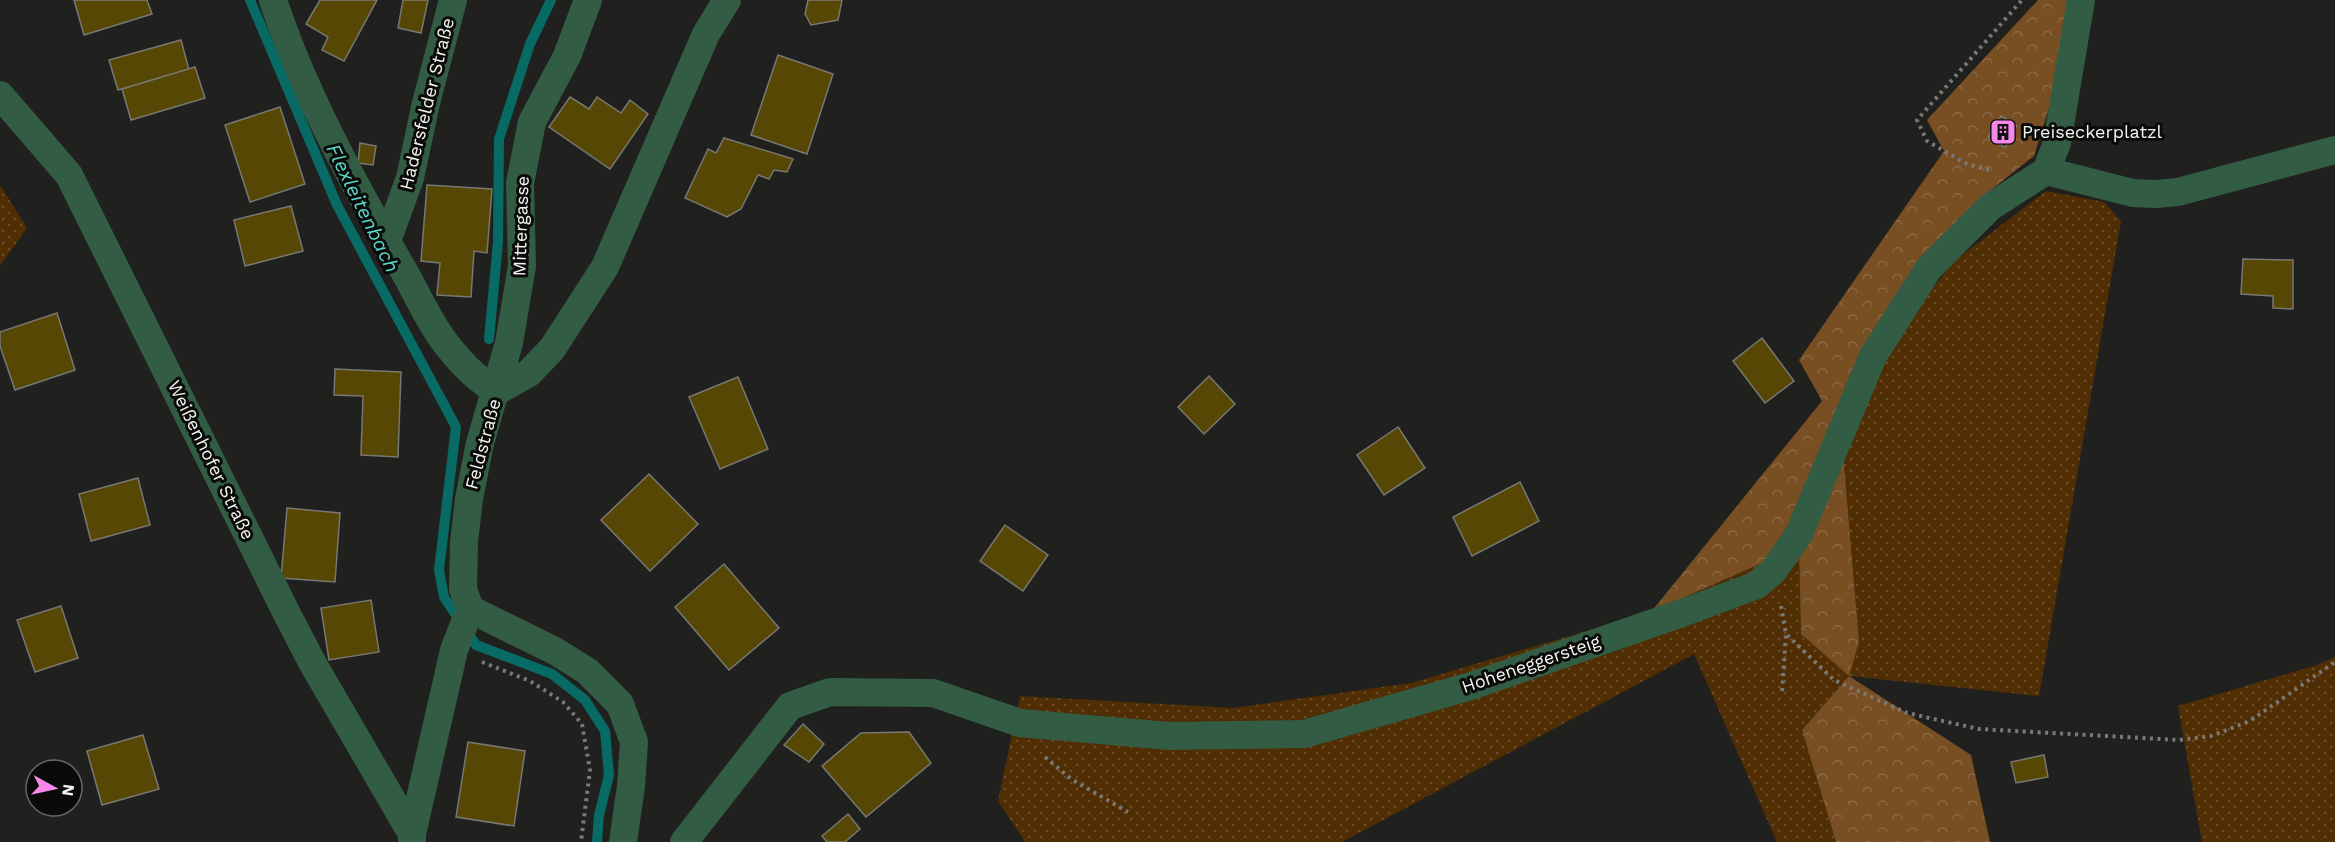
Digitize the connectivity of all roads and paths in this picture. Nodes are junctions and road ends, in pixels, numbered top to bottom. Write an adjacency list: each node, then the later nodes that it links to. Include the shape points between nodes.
1 (273, 0): 11 (street, via 286,39)
2 (453, 0): 11 (street, Hadersfelder Straße, via 410,178)
3 (588, 0): 12 (street, Mittergasse, via 567,56 532,122 520,183 522,266)
4 (727, 0): 12 (street, Feldstraße, via 706,34 605,267 552,349 529,373)
5 (2022, 0): 10 (path, via 1917,120 1927,141 1967,164)
6 (2081, 0): 9 (street, via 2057,143)
7 (0, 95): 21 (street, Weißenhofer Straße, via 69,175 297,634)
8 (2335, 150): 9 (street, via 2178,192 2156,194 2133,193)
9 (2046, 171): 13 (street, Hoheneggersteig, via 1990,207 1929,268 1873,356 1799,534)
10 (1999, 172)
11 (387, 241): 12 (street, via 446,344 481,382)
12 (497, 391): 14 (street, Feldstraße, via 480,443 469,499 463,589)
13 (1774, 570): 15 (path); 19 (street, Hoheneggersteig, via 1757,585 1688,611 1471,686 1304,734 1169,736)
14 (470, 609): 16 (street); 23 (street, via 587,671 620,704 634,742)
15 (1786, 634): 17 (path, via 1834,680 1906,713 1979,729 2179,740 2211,736 2250,721); 18 (path)
16 (454, 647): 21 (street); 22 (path, via 530,681 563,702 582,724 590,770)
17 (2335, 662)
18 (1782, 691)
19 (1020, 723): 20 (path, via 1033,748 1071,779); 24 (street, Hoheneggersteig, via 933,693 830,692 790,706)
20 (1128, 812)
21 (412, 838)
22 (581, 842)
23 (623, 842)
24 (684, 842)

